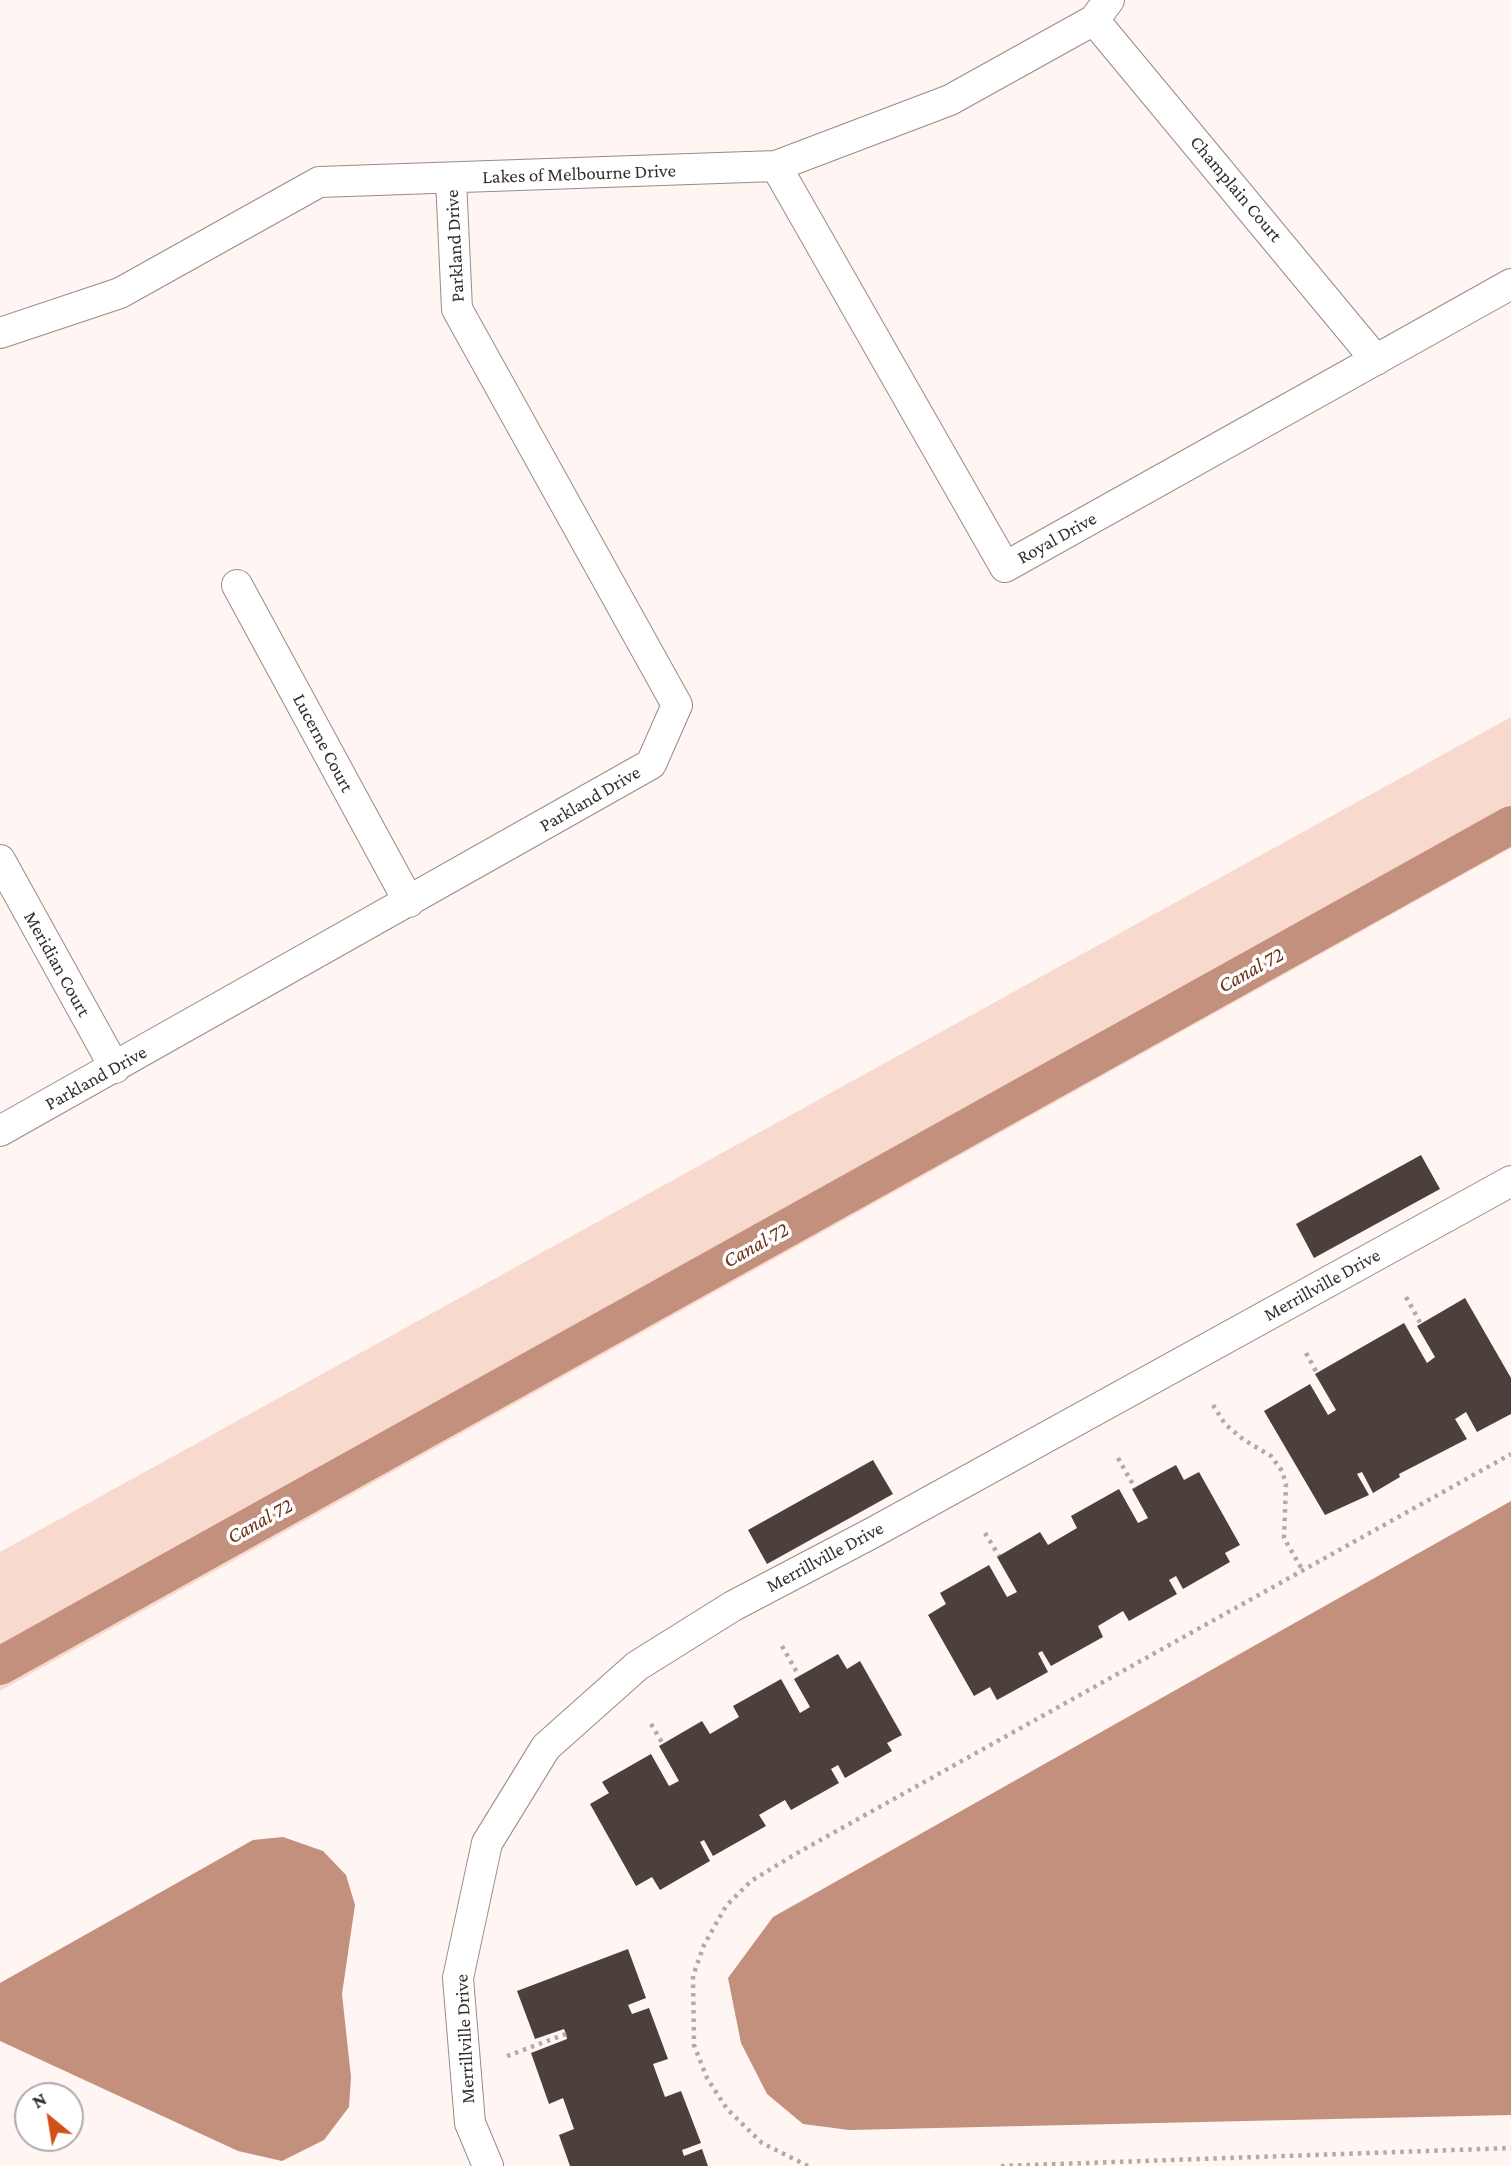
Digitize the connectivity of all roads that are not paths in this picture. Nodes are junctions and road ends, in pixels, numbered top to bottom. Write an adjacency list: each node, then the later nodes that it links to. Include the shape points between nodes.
1 (1102, 10): 2 (street, Lakes of Melbourne Drive, via 950,100); 6 (street, Champlain Court)
2 (776, 166): 3 (street, Lakes of Melbourne Drive); 6 (street, Royal Drive, via 1005,566)
3 (451, 179): 5 (street, Lakes of Melbourne Drive, via 319,182 120,293); 9 (street, Parkland Drive, via 457,309 677,705 650,764)
4 (1511, 284): 6 (street, Royal Drive)
5 (0, 333)
6 (1376, 360)
7 (237, 585): 9 (street, Lucerne Court)
8 (0, 860): 10 (street, Meridian Court)
9 (409, 902): 10 (street, Parkland Drive)
10 (115, 1068): 11 (street, Parkland Drive)
11 (0, 1131)
12 (1511, 1181): 13 (street, Merrillville Drive, via 733,1606 637,1665 546,1747 487,1843 458,1978 470,2123)
13 (488, 2166)

